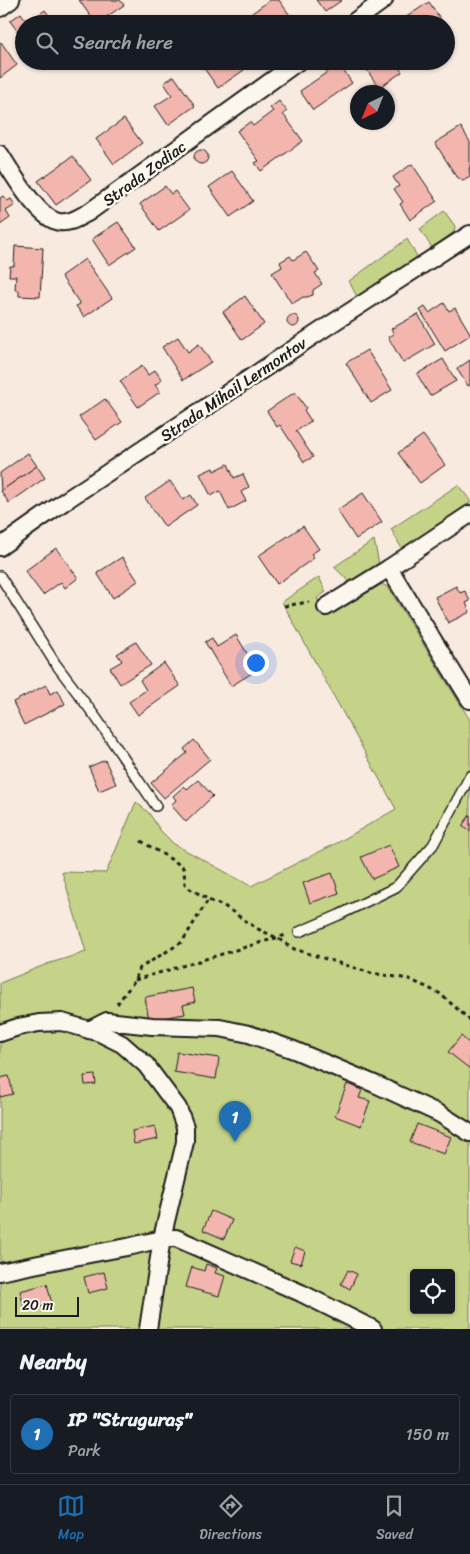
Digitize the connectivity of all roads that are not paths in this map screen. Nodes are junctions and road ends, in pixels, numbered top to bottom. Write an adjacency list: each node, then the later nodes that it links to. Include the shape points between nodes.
1 (11, 0): 3 (street)
2 (384, 0): 4 (street)
3 (0, 8)
4 (363, 15)
5 (286, 70): 6 (street, Strada Zodiac, via 73,221 59,222 47,217)
6 (0, 154)
7 (470, 234): 9 (street, Strada Mihail Lermontov)
8 (470, 514): 10 (street)
9 (0, 546)
10 (389, 568): 12 (street); 13 (street)
11 (0, 576): 15 (lane)
12 (326, 607)
13 (470, 700)
14 (470, 776): 16 (lane, via 433,845 396,887)
15 (156, 806)
16 (299, 932)
17 (89, 1030): 18 (street, via 62,1022 39,1023); 19 (street, via 106,1021 220,1028 249,1034 377,1085 440,1114); 20 (street, via 122,1044 146,1065 178,1108 185,1142)
18 (0, 1033)
19 (470, 1133)
20 (162, 1238): 21 (street); 22 (street); 23 (street, via 176,1238 301,1293)
21 (0, 1272)
22 (148, 1329)
23 (372, 1329)

